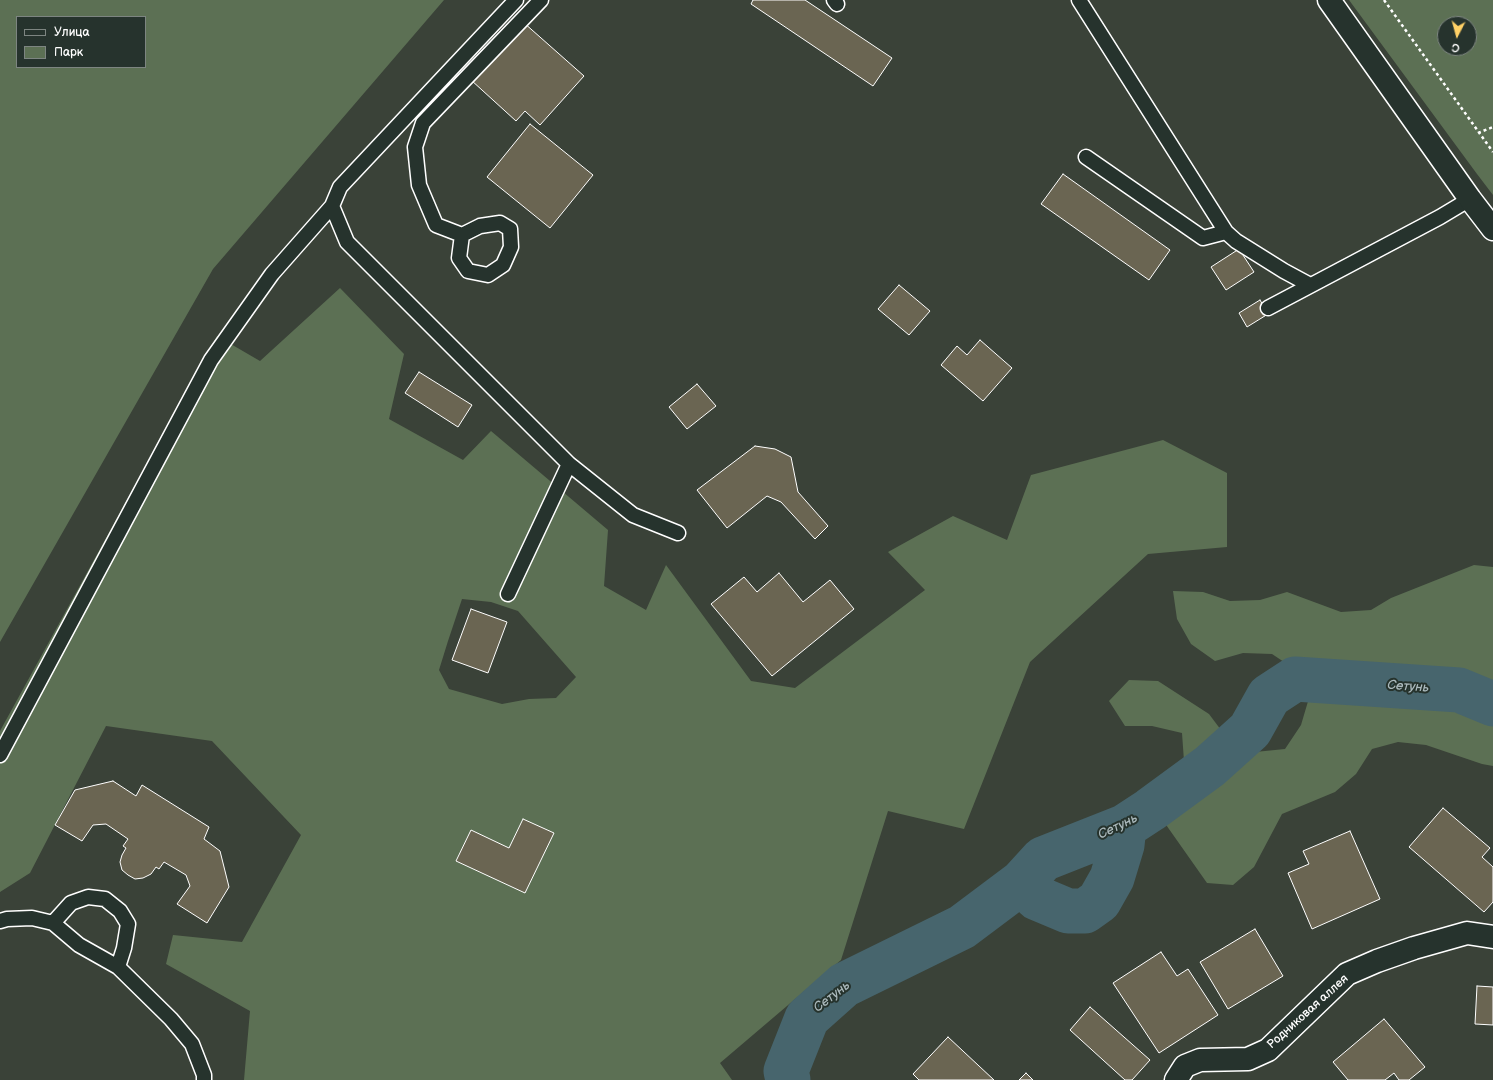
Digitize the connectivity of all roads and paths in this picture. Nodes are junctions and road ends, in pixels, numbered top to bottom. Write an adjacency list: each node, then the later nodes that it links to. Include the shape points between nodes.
1 (516, 0): 11 (lane, via 340,187)
2 (541, 0): 14 (lane, via 423,123 415,147 418,185 436,225)
3 (1078, 0): 13 (lane)
4 (1329, 0): 10 (street)
5 (1384, 0): 7 (path)
6 (1493, 127): 7 (path)
7 (1478, 133): 8 (path)
8 (1493, 152)
9 (1086, 157): 13 (lane, via 1203,238)
10 (1470, 199): 12 (street); 15 (lane)
11 (332, 206): 17 (lane, via 347,242); 20 (lane, via 272,274 211,360)
12 (1493, 229)
13 (1226, 232): 15 (lane, via 1236,241)
14 (462, 235)
15 (1310, 285): 16 (lane)
16 (1268, 308)
17 (569, 464): 18 (lane, via 633,515); 19 (lane)
18 (678, 533)
19 (508, 594)
20 (0, 756)
21 (0, 921): 22 (lane, via 32,918)
22 (54, 922): 24 (lane, via 79,945); 24 (lane, via 71,903 88,897 105,899 120,911 128,924)
23 (1493, 936): 26 (street, Родниковая аллея, via 1467,933 1414,948 1347,974 1268,1050 1248,1059 1200,1060 1185,1066)
24 (118, 967): 25 (lane, via 171,1019 192,1044)
25 (204, 1080)
26 (1176, 1080)

